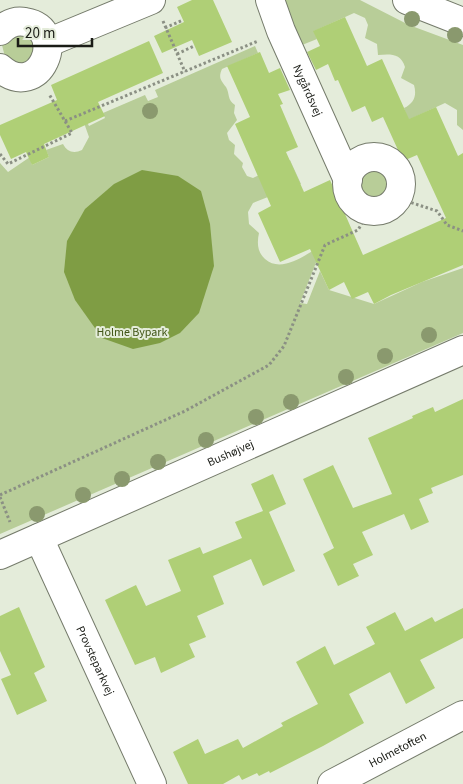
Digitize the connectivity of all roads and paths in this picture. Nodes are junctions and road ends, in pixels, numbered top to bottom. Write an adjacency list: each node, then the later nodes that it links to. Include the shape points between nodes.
1 (270, 0): 8 (street, Nygårdsvej)
2 (407, 0): 5 (street)
3 (155, 7): 6 (path); 9 (street)
4 (183, 20): 6 (path)
5 (463, 22)
6 (165, 28): 11 (path)
7 (0, 31): 9 (street, via 12,22 31,23)
8 (281, 31): 14 (path); 17 (street, Nygårdsvej)
9 (48, 43): 13 (street, via 46,61)
10 (194, 46): 11 (path)
11 (177, 54): 14 (path)
12 (0, 68): 13 (street, via 14,76 24,77)
13 (36, 72): 15 (path)
14 (185, 72): 15 (path)
15 (65, 121): 16 (path, via 72,133 8,164)
16 (0, 154)
17 (348, 180): 18 (street, via 356,164 363,159 388,160 399,173); 19 (street, via 355,203)
18 (398, 198): 19 (street, via 386,208); 20 (path, via 437,211 447,225)
19 (370, 210): 22 (path, via 358,230 325,245 284,346 269,366 185,411)
20 (463, 231)
21 (463, 350): 23 (street, Bushøjvej)
22 (0, 495)
23 (39, 538): 24 (street, Bushøjvej); 26 (street, Provsteparkvej)
24 (0, 555)
25 (463, 715): 27 (street, Holmetoften)
26 (152, 784)
27 (332, 784)

